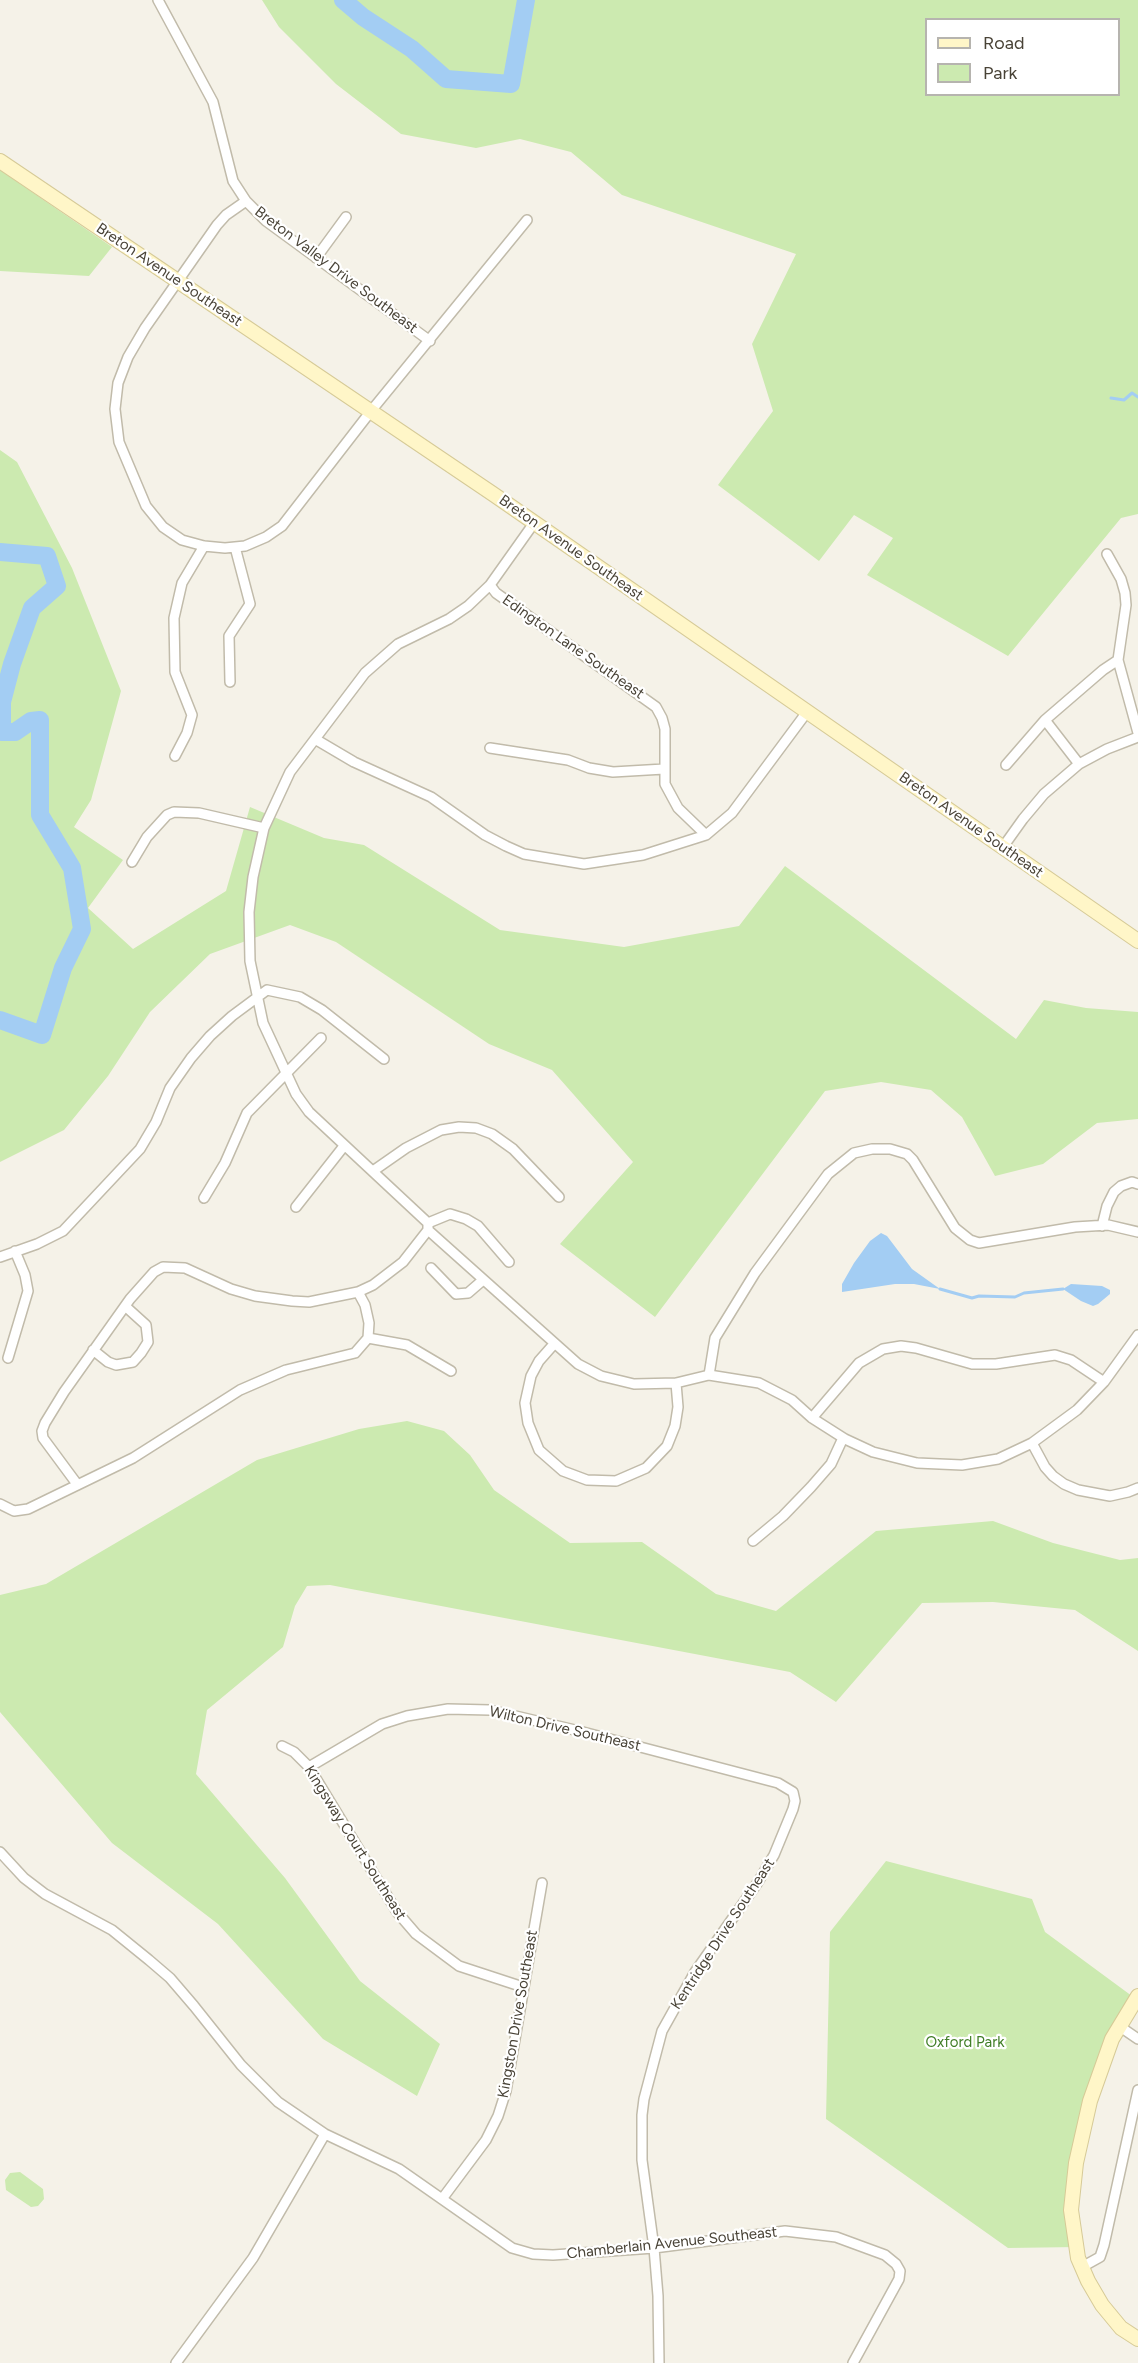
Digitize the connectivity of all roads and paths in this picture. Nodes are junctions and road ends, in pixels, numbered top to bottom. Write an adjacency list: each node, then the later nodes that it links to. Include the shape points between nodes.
1 (158, 0): 3 (street, Breton Valley Drive Southeast, via 213,102 234,181)
2 (0, 161): 7 (main road, Breton Avenue Southeast)
3 (246, 201): 6 (street, Breton Valley Drive Southeast); 7 (street, via 217,225)
4 (346, 217): 6 (street)
5 (527, 219): 8 (street)
6 (316, 258): 8 (street, Breton Valley Drive Southeast)
7 (178, 280): 9 (main road, Breton Avenue Southeast); 11 (street, via 128,357 118,383 115,425 118,442 146,506 171,533)
8 (430, 341): 9 (street)
9 (371, 411): 10 (main road, Breton Avenue Southeast); 12 (street, via 282,526 266,537)
10 (534, 523): 14 (street); 17 (main road, Breton Avenue Southeast)
11 (204, 546): 12 (street); 22 (street, via 182,583 174,618 175,672 192,715)
12 (235, 547): 16 (street, via 250,603 229,636)
13 (1107, 554): 15 (street, via 1125,593)
14 (490, 585): 20 (street, via 449,620 399,644 380,658); 25 (street, Edington Lane Southeast, via 656,707 665,729)
15 (1118, 660): 18 (street); 19 (street)
16 (230, 682)
17 (807, 712): 27 (street, via 732,813); 28 (main road, Breton Avenue Southeast)
18 (1046, 720): 23 (street); 24 (street)
19 (1138, 735): 23 (street)
20 (315, 739): 26 (street, via 290,772); 27 (street, via 354,762 431,797 485,835 524,854 584,864 643,855)
21 (490, 748): 25 (street, via 568,760 613,772)
22 (175, 756)
23 (1079, 764): 28 (street, via 1044,794)
24 (1006, 765)
25 (664, 769): 27 (street, Edington Lane Southeast, via 670,796)
26 (264, 828): 29 (street, via 199,813 174,812 147,837); 31 (street, via 249,912 250,961)
27 (706, 835)
28 (1003, 847): 30 (main road, Breton Avenue Southeast)
29 (132, 862)
30 (1138, 941)
31 (257, 999): 33 (street, via 267,990 300,997 331,1016); 34 (street, via 262,1023); 44 (street, via 232,1016 191,1058 170,1088 149,1137 84,1210 63,1231)
32 (321, 1038): 34 (street)
33 (384, 1059)
34 (286, 1075): 35 (street, via 309,1112); 39 (street, via 247,1113)
35 (344, 1146): 36 (street); 40 (street)
36 (373, 1171): 38 (street, via 441,1130 476,1128 513,1149); 42 (street)
37 (1138, 1184): 41 (street, via 1132,1182 1114,1192)
38 (559, 1197)
39 (204, 1198)
40 (296, 1207)
41 (1102, 1226): 43 (street); 57 (street, via 979,1243 955,1228 907,1154 890,1149 854,1153 828,1174 755,1273 715,1338)
42 (428, 1227): 46 (street, via 450,1214 466,1219 478,1226); 48 (street); 49 (street, via 403,1262)
43 (1138, 1232)
44 (15, 1251): 45 (street); 55 (street, via 28,1291)
45 (0, 1257)
46 (509, 1262)
47 (431, 1268): 48 (street, via 456,1294 468,1293)
48 (483, 1280): 53 (street)
49 (358, 1292): 50 (street, via 309,1302 292,1301 231,1289 185,1268 163,1267); 52 (street, via 369,1323)
50 (125, 1306): 54 (street); 54 (street, via 146,1325 148,1341 141,1353 133,1362 117,1365)
51 (1138, 1335): 58 (street)
52 (368, 1338): 56 (street, via 407,1345); 63 (street, via 355,1353 286,1370 240,1390 133,1458)
53 (554, 1344): 59 (street, via 578,1364 601,1376 634,1384); 59 (street, via 531,1376 525,1403 528,1422 539,1450 563,1471 587,1480 616,1481 646,1468 660,1454 675,1426)
54 (93, 1350): 63 (street, via 42,1431 43,1438)
55 (8, 1358)
56 (451, 1371)
57 (709, 1375): 59 (street); 60 (street, via 759,1383 792,1400)
58 (1104, 1382): 60 (street, via 1071,1360 1055,1355 972,1364 901,1346 883,1349 859,1363); 62 (street, via 1077,1410)
59 (676, 1383)
60 (812, 1418): 61 (street)
61 (843, 1438): 62 (street, via 873,1452 917,1463 962,1465 998,1459); 66 (street, via 831,1464 812,1487)
62 (1032, 1443): 64 (street, via 1053,1476 1078,1490 1110,1496)
63 (77, 1484): 65 (street, via 28,1509 14,1511)
64 (1138, 1488)
65 (0, 1503)
66 (753, 1541)
67 (282, 1746): 68 (street, Kingsway Court Southeast)
68 (309, 1767): 69 (street, Wilton Drive Southeast, via 382,1724 407,1716 448,1709 490,1710 767,1780); 72 (street, Kingsway Court Southeast, via 397,1912 416,1934 459,1966)
69 (792, 1792): 79 (street, Kentridge Drive Southeast, via 793,1809 774,1855 695,1972 662,2031 642,2115 642,2160)
70 (2, 1859): 77 (street, Chamberlain Avenue Southeast, via 45,1894 112,1930 149,1959 170,1978 258,2084)
71 (542, 1883): 72 (street, Kingston Drive Southeast)
72 (523, 1987): 78 (street, Kingston Drive Southeast, via 506,2091 498,2116 486,2140)
73 (1138, 1996): 74 (main road)
74 (1119, 2026): 75 (street); 80 (main road, via 1090,2101 1076,2163 1071,2210)
75 (1138, 2039)
76 (1138, 2090): 80 (street, via 1104,2245 1100,2257)
77 (325, 2134): 78 (street, Chamberlain Avenue Southeast, via 399,2169); 82 (street, via 253,2258)
78 (442, 2199): 79 (street, Chamberlain Avenue Southeast, via 496,2238 533,2254)
79 (654, 2248): 83 (street, Kentridge Drive Southeast); 84 (street, Chamberlain Avenue Southeast, via 785,2231 836,2237 885,2255 896,2264 899,2279)
80 (1082, 2267): 81 (main road, via 1102,2305 1121,2328)
81 (1138, 2339)
82 (176, 2363)
83 (659, 2363)
84 (853, 2363)

